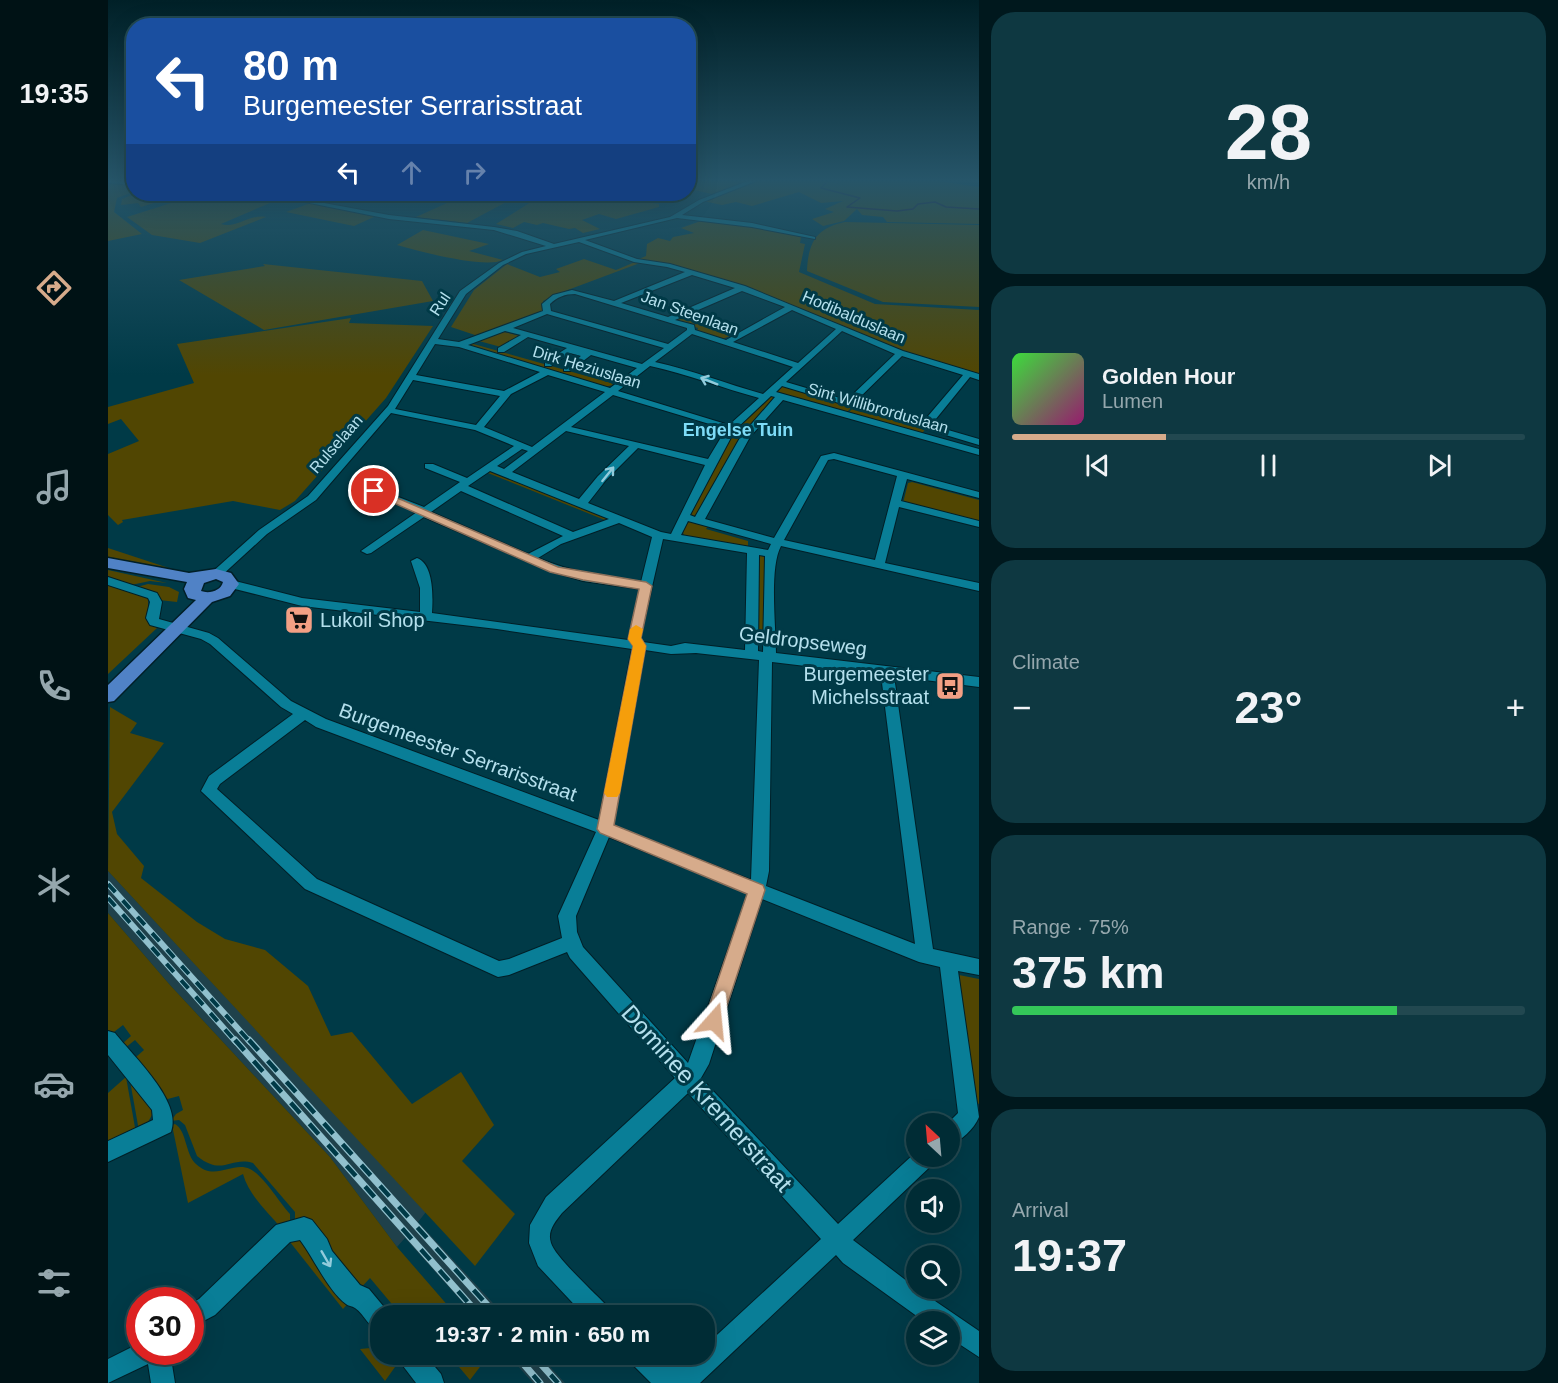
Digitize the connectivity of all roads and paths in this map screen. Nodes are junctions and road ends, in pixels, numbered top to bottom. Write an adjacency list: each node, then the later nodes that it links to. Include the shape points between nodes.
1 (552, 246): 4 (street)
2 (561, 246): 4 (street, Rul)
3 (593, 246): 5 (street, Hodibalduslaan, via 636,261)
4 (555, 247): 15 (street, Rul, via 510,258 474,284 463,293)
5 (692, 272): 6 (street, Hodibalduslaan); 7 (street)
6 (742, 288): 8 (street, Hodibalduslaan); 10 (street)
7 (616, 303): 9 (street, Jan Steenlaan, via 570,291 546,302); 10 (street, Jan Steenlaan)
8 (791, 307): 12 (street, Hodibalduslaan); 17 (street)
9 (547, 312): 11 (street); 19 (street)
10 (668, 320): 13 (street, Jan Steenlaan, via 691,327)
11 (506, 328): 14 (street, Sint Willibrorduslaan); 16 (street)
12 (840, 329): 21 (street, Hodibalduslaan); 23 (street)
13 (692, 331): 17 (street, Jan Steenlaan); 19 (street)
14 (526, 335): 20 (street, Dirk Heziuslaan); 22 (street, Sint Willibrorduslaan)
15 (433, 341): 18 (street, Dirk Heziuslaan); 27 (street, Rulselaan)
16 (470, 341): 18 (street); 20 (street, Dirk Heziuslaan)
17 (727, 342): 23 (street, Jan Steenlaan)
18 (460, 345): 24 (street, Dirk Heziuslaan)
19 (669, 347): 22 (street)
20 (501, 350): 24 (street, Dirk Heziuslaan)
21 (900, 353): 26 (street, Hodibalduslaan); 34 (street)
22 (645, 365): 30 (street); 32 (street, Sint Willibrorduslaan, one-way to 22, via 703,380 679,370)
23 (799, 366): 29 (street)
24 (548, 368): 25 (street, Dirk Heziuslaan); 25 (street, Dirk Heziuslaan, via 569,350 587,355); 30 (street, Dirk Heziuslaan); 31 (street)
25 (567, 369): 30 (street, Dirk Heziuslaan)
26 (968, 374): 28 (street, Hodibalduslaan); 36 (street)
27 (411, 377): 31 (street); 35 (street, Rulselaan)
28 (979, 377)
29 (780, 383): 32 (street); 34 (street, Sint Willibrorduslaan)
30 (616, 387): 38 (street); 39 (street, Dirk Heziuslaan)
31 (506, 394): 37 (street)
32 (767, 395): 33 (street, Sint Willibrorduslaan); 39 (street)
33 (781, 396): 44 (street, Sint Willibrorduslaan); 58 (street, via 750,430)
34 (849, 403): 36 (street, Sint Willibrorduslaan)
35 (388, 410): 37 (street); 72 (street, Rulselaan, via 312,498 244,549 239,561)
36 (925, 426): 40 (street, Sint Willibrorduslaan)
37 (478, 428): 41 (street)
38 (565, 428): 42 (street); 43 (street)
39 (731, 428): 45 (street)
40 (979, 442)
41 (521, 445): 43 (street); 47 (street)
42 (636, 445): 45 (street); 54 (street, one-way to 42)
43 (535, 451): 48 (street)
44 (979, 452)
45 (711, 463): 56 (street)
46 (429, 466): 50 (street)
47 (490, 467): 48 (street); 50 (street)
48 (505, 473): 54 (street)
49 (903, 474): 52 (street); 53 (street); 63 (street, via 830,456 824,458)
50 (465, 485): 55 (street); 61 (street)
51 (374, 491): 55 (street)
52 (979, 495)
53 (895, 503): 59 (street); 70 (street)
54 (581, 504): 57 (street)
55 (426, 513): 64 (street); 67 (street)
56 (684, 517): 58 (street); 62 (street)
57 (619, 519): 60 (street); 61 (street)
58 (699, 520): 63 (street)
59 (979, 524)
60 (658, 535): 62 (street); 73 (street)
61 (573, 536): 67 (street)
62 (674, 538): 65 (street)
63 (777, 542): 66 (street); 70 (street)
64 (367, 551)
65 (753, 551): 66 (street); 78 (street)
66 (771, 554): 78 (street)
67 (527, 559): 73 (street, via 583,577)
68 (417, 561): 75 (street, via 428,591)
69 (108, 565): 72 (main road, Geldropseweg)
70 (879, 565): 74 (street)
71 (108, 581): 76 (street, via 153,596 154,622)
72 (212, 586): 75 (street, Geldropseweg); 76 (main road)
73 (646, 586): 77 (street)
74 (979, 586)
75 (426, 617): 77 (street, Geldropseweg)
76 (175, 628): 81 (main road); 82 (street, Burgemeester Serrarisstraat, via 214,641)
77 (637, 642): 78 (street, Geldropseweg, via 671,650); 83 (street)
78 (762, 657): 79 (street, Geldropseweg); 84 (street, via 761,871)
79 (886, 672): 80 (street, Geldropseweg); 86 (street)
80 (979, 682)
81 (108, 696)
82 (302, 715): 83 (street, Burgemeester Serrarisstraat); 85 (street, via 214,780 209,791 311,884 498,969)
83 (605, 829): 84 (street, Burgemeester Serrarisstraat); 85 (street, via 567,916)
84 (757, 890): 86 (street, Burgemeester Serrarisstraat); 90 (street, via 699,1064)
85 (570, 943): 90 (street, Dominee Kremerstraat)
86 (925, 956): 87 (street, Burgemeester Serrarisstraat)
87 (948, 961): 88 (street, Burgemeester Serrarisstraat); 91 (street)
88 (979, 967)
89 (108, 1040): 93 (street, via 161,1106 164,1125)
90 (689, 1079): 95 (street, Dominee Kremerstraat); 96 (street, via 554,1205 541,1222 540,1247 546,1258)
91 (974, 1116): 92 (street)
92 (960, 1127)
93 (108, 1152)
94 (915, 1167): 95 (street)
95 (838, 1241): 99 (street, Dominee Kremerstraat); 102 (street)
96 (591, 1305)
97 (370, 1308): 98 (street, one-way to 97, via 284,1233 304,1228 354,1296 361,1297)
98 (204, 1309)
99 (931, 1311)
100 (960, 1331): 101 (street)
101 (979, 1345)
102 (715, 1353)
103 (126, 1363): 108 (street)
104 (160, 1365): 109 (street)
105 (417, 1365): 110 (street)
106 (649, 1365): 107 (street, via 666,1381 676,1382)
107 (702, 1365)
108 (108, 1372)
109 (163, 1383)
110 (432, 1383)

